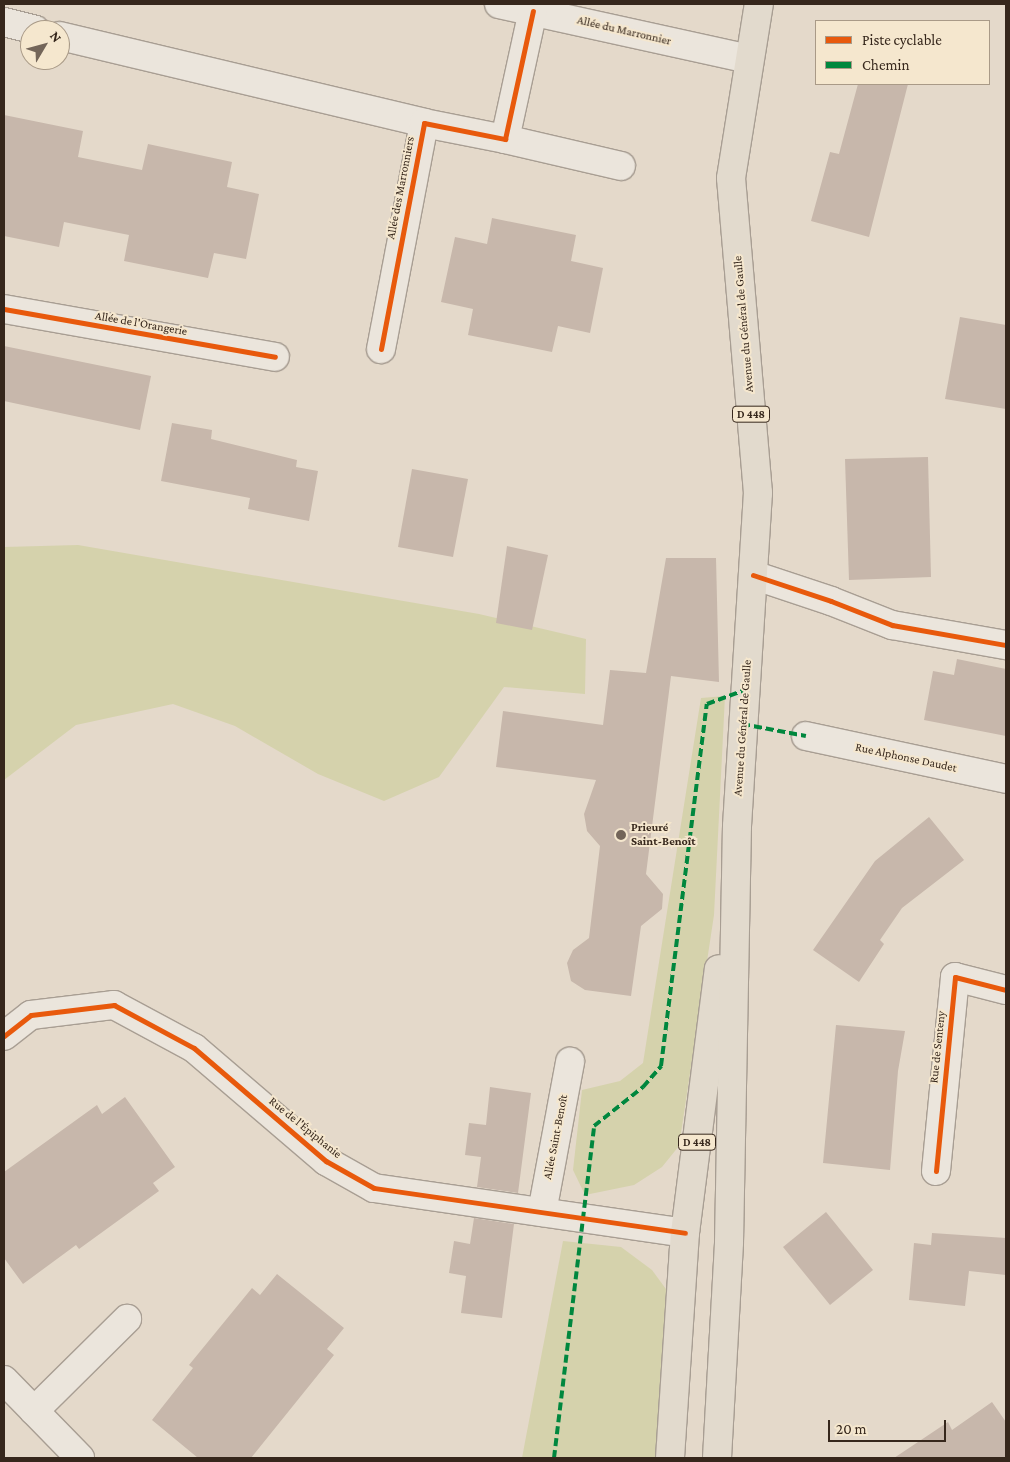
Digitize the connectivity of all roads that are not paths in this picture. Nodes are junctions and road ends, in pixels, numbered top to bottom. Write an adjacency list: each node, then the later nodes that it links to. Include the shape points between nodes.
1 (499, 4): 3 (street, Allée du Marronnier)
2 (759, 4): 7 (main road, Avenue du Général de Gaulle / D 448)
3 (533, 11): 7 (street, Allée du Marronnier); 9 (street)
4 (4, 22): 5 (street)
5 (20, 26)
6 (70, 38): 8 (street)
7 (750, 59): 14 (main road, Avenue du Général de Gaulle / D 448, via 731,178 758,493)
8 (424, 123): 9 (street, Allée des Marronniers); 12 (street, Allée des Marronniers)
9 (505, 139): 10 (street, Allée des Marronniers)
10 (620, 166)
11 (4, 309): 13 (street, Allée de l'Orangerie)
12 (381, 349)
13 (275, 357)
14 (753, 575): 15 (street, via 831,600 892,626); 18 (main road, Avenue du Général de Gaulle / D 448)
15 (1006, 645)
16 (806, 736): 17 (street, Rue Alphonse Daudet)
17 (1006, 779)
18 (737, 826): 24 (main road, D 448); 30 (main road, D 448, via 729,1242)
19 (1006, 990): 22 (street, Rue de Senteny, via 955,977)
20 (4, 1036): 23 (street, Rue de l'Épiphanie, via 32,1015 114,1005 194,1048 326,1161 374,1188)
21 (570, 1062): 23 (street, Allée Saint-Benoît)
22 (936, 1171)
23 (542, 1212): 24 (street, Rue de l'Épiphanie)
24 (685, 1233): 29 (main road, D 448)
25 (127, 1319): 27 (street)
26 (4, 1380): 27 (street)
27 (34, 1411): 28 (street)
28 (80, 1458)
29 (670, 1458)
30 (717, 1458)

